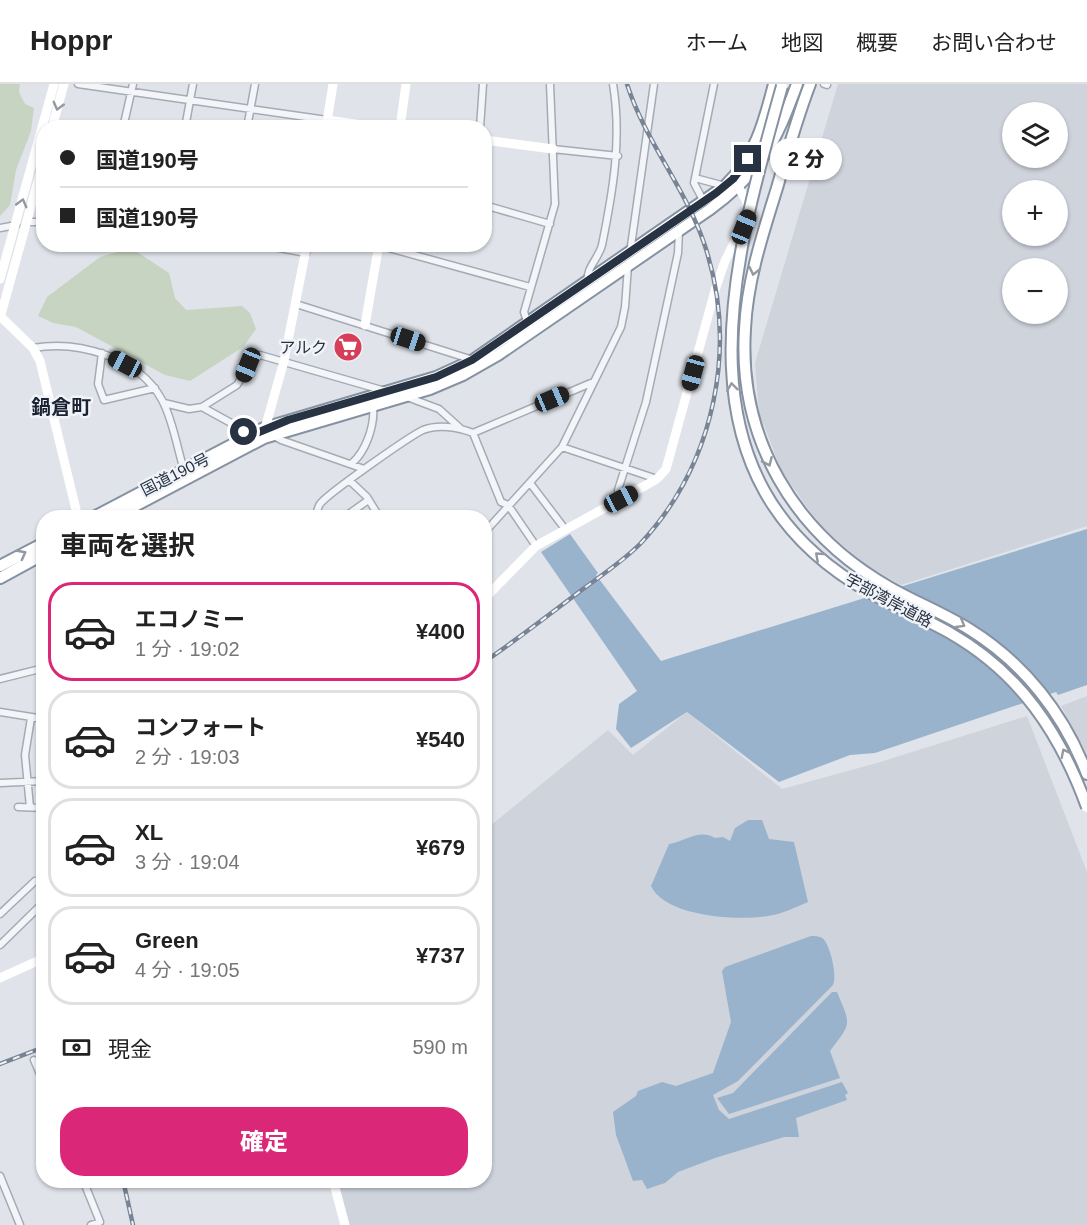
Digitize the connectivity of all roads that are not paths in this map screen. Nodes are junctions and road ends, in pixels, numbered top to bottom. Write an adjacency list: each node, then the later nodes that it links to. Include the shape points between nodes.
1 (54, 84): 20 (street, one-way to 1)
2 (64, 84): 21 (street, one-way to 21)
3 (78, 84): 17 (street)
4 (133, 84): 17 (street)
5 (193, 84): 18 (street)
6 (255, 84): 19 (street)
7 (333, 84): 26 (street)
8 (406, 84): 27 (street)
9 (483, 84): 28 (street)
10 (550, 84): 30 (street)
11 (613, 84): 32 (street)
12 (654, 84): 47 (street)
13 (714, 84): 33 (street)
14 (797, 84): 34 (highway, 国道190号, via 772,146)
15 (780, 85): 34 (highway, 国道190号, via 756,145); 110 (highway, 宇部湾岸道路, one-way to 15, bridge, via 1057,737 1011,678 963,641 871,594 835,570 782,516 753,465 733,397 731,324 744,233)
16 (808, 89): 103 (highway, 宇部湾岸道路, one-way to 103, via 765,227 746,312 746,382 764,453 792,503 831,547 877,580 980,636 1013,663 1057,714)
17 (130, 94): 18 (street); 22 (street)
18 (190, 101): 19 (street); 23 (street)
19 (250, 110): 24 (street); 25 (street)
20 (44, 120)
21 (54, 120)
22 (125, 120)
23 (186, 120)
24 (248, 120)
25 (305, 120)
26 (328, 120)
27 (401, 120)
28 (481, 120)
29 (492, 141): 30 (street)
30 (553, 149): 32 (street); 40 (street, via 555,204)
31 (36, 151): 41 (street, one-way to 31)
32 (618, 156): 49 (street, via 602,245 588,270)
33 (695, 178): 34 (street); 36 (street, via 696,191)
34 (732, 184): 36 (highway, 国道190号); 42 (highway, 国道190号); 76 (street, via 749,213 719,278 670,459 663,475)
35 (36, 189): 38 (street)
36 (704, 202): 42 (highway, 国道190号)
37 (492, 207): 40 (street)
38 (27, 222): 39 (street); 52 (street)
39 (36, 222)
40 (550, 224): 50 (street)
41 (16, 225): 43 (street); 48 (street)
42 (676, 227): 47 (highway, 国道190号); 74 (street, via 678,253 646,402)
43 (0, 228)
44 (306, 252): 51 (street)
45 (378, 252): 53 (street)
46 (404, 252): 50 (street)
47 (629, 259): 49 (highway, 国道190号); 54 (highway, 国道190号); 59 (street, via 621,327)
48 (0, 279)
49 (588, 282): 54 (highway, 国道190号)
50 (530, 287): 54 (street, via 524,312)
51 (296, 304): 53 (street); 58 (street)
52 (0, 317): 55 (street)
53 (365, 325): 57 (street)
54 (531, 327): 57 (highway, 国道190号); 61 (highway, 国道190号, via 480,366)
55 (33, 348): 56 (street); 82 (street, via 42,369)
56 (102, 353): 60 (street, via 125,364); 60 (street, via 98,384 104,400)
57 (472, 360): 62 (highway, 国道190号)
58 (284, 361): 62 (street); 65 (street, via 260,355 252,360 237,385); 69 (street)
59 (592, 382): 68 (street); 71 (street)
60 (155, 388): 63 (street)
61 (430, 389): 62 (highway, 国道190号); 66 (street, via 426,399)
62 (398, 396): 64 (highway, 国道190号); 66 (street); 69 (highway, 国道190号)
63 (164, 403): 65 (street, via 189,409); 75 (street)
64 (373, 406): 69 (highway, 国道190号); 72 (street, via 363,450)
65 (202, 407): 70 (street, via 242,429)
66 (435, 407): 67 (street)
67 (460, 428): 68 (street); 73 (street, via 422,430)
68 (473, 433): 81 (street, via 501,502)
69 (267, 434): 70 (highway, 国道190号); 72 (street); 84 (highway, 国道190号)
70 (247, 437): 75 (highway, 国道190号)
71 (562, 447): 74 (street); 78 (street)
72 (351, 464): 73 (street)
73 (363, 469): 77 (street)
74 (625, 469): 76 (street); 79 (street, via 618,490)
75 (184, 470): 83 (highway, 国道190号)
76 (657, 478): 79 (street)
77 (349, 480): 80 (street); 85 (street, via 319,504)
78 (530, 483): 81 (street); 89 (street)
79 (621, 499): 89 (street)
80 (367, 501): 86 (street); 87 (street)
81 (508, 505): 88 (street); 90 (street)
82 (76, 510)
83 (107, 510)
84 (127, 510)
85 (319, 510)
86 (354, 510)
87 (374, 510)
88 (492, 524)
89 (566, 529): 90 (street)
90 (536, 546): 97 (street)
91 (36, 547): 93 (highway, one-way to 91)
92 (36, 558): 94 (highway)
93 (0, 566)
94 (16, 568): 95 (highway); 96 (highway)
95 (0, 573)
96 (0, 578)
97 (492, 591)
98 (36, 670): 99 (street)
99 (0, 679)
100 (0, 712): 101 (street)
101 (31, 718): 102 (street); 104 (street, via 24,755)
102 (36, 718)
103 (1087, 774)
104 (28, 782): 105 (street); 106 (street); 108 (street)
105 (36, 782)
106 (0, 783)
107 (18, 807): 108 (street)
108 (30, 807): 109 (street)
109 (36, 807)
110 (1087, 807)
111 (35, 881): 113 (street)
112 (36, 909): 114 (street)
113 (0, 914)
114 (2, 939)
115 (36, 962): 116 (street)
116 (0, 978)
117 (34, 1060): 118 (street)
118 (36, 1065)
119 (0, 1176): 122 (street)
120 (86, 1188): 123 (street, via 100,1222)
121 (335, 1188): 124 (street)
122 (20, 1225)
123 (91, 1225)
124 (345, 1225)

